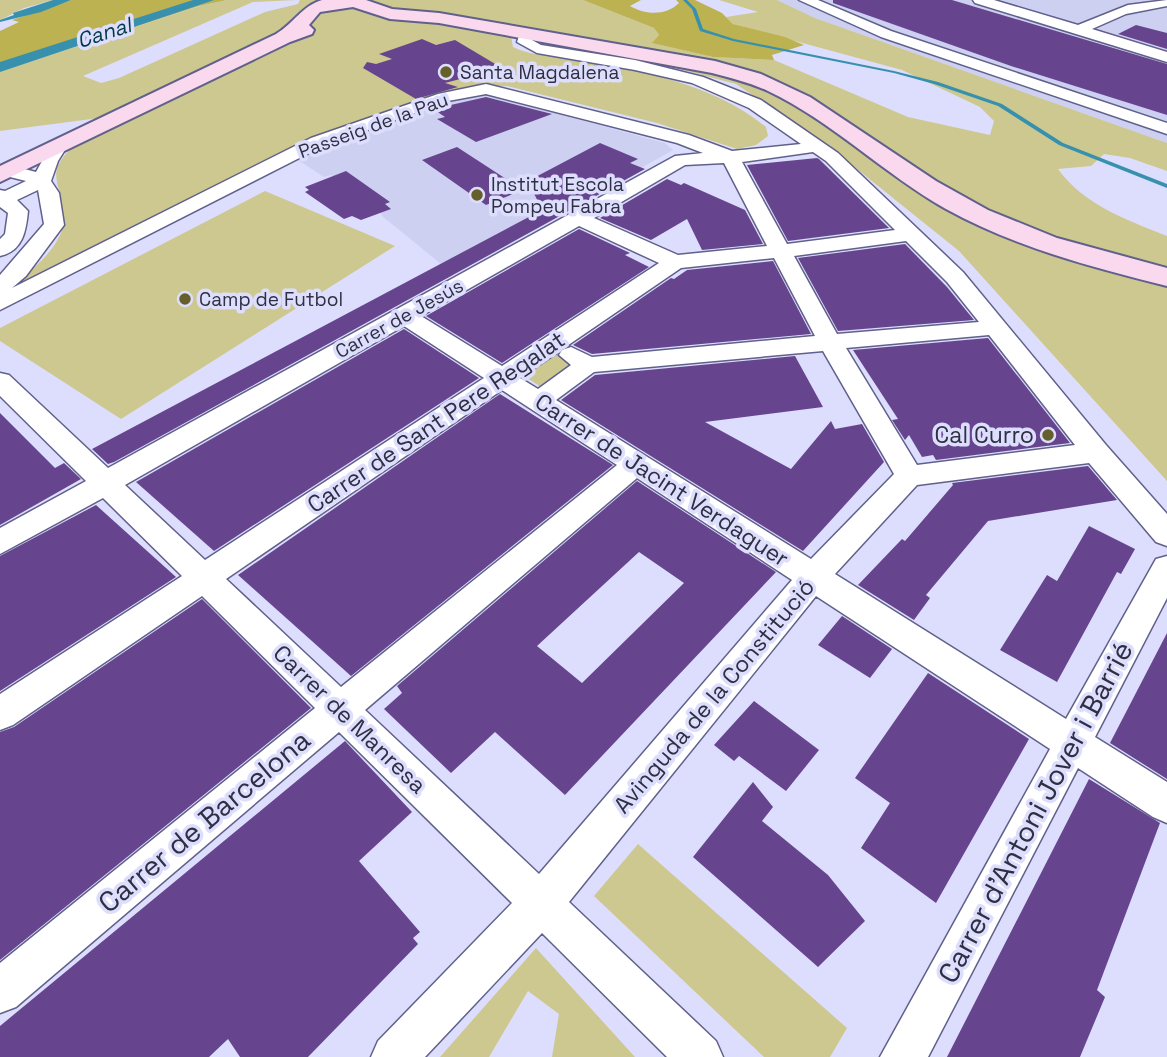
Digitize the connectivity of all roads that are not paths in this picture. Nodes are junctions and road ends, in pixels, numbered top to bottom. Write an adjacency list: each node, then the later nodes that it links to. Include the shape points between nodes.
1 (806, 0): 10 (street, via 886,34)
2 (980, 0): 7 (street)
3 (1026, 0): 7 (street)
4 (348, 1): 6 (street); 8 (street, via 367,5 366,18 439,18)
5 (1167, 2): 7 (street, via 1151,3)
6 (320, 15): 11 (street, via 283,38)
7 (1085, 27): 9 (street)
8 (526, 33): 12 (street, via 524,42 537,49 635,65 717,88 755,104); 21 (street, via 752,77 822,114 978,216 1032,239)
9 (1167, 57)
10 (1167, 129)
11 (60, 145): 14 (street); 15 (street)
12 (813, 147): 13 (street, Carrer de Jesús); 17 (street, via 832,157)
13 (730, 157): 16 (street, Carrer de Jesús, via 681,160); 19 (street); 23 (street, Passeig de la Pau, via 682,139 486,89 444,97 317,142)
14 (42, 181): 15 (street); 15 (street, via 29,174); 22 (street, via 51,200 54,225 19,271)
15 (3, 188): 18 (street, via 18,211 15,236)
16 (578, 218): 20 (street); 24 (street, Carrer de Jesús)
17 (911, 234): 19 (street, Carrer de Sant Pere Regalat); 25 (street)
18 (0, 250)
19 (782, 251): 20 (street, Carrer de Sant Pere Regalat); 26 (street)
20 (675, 262): 27 (street, Carrer de Sant Pere Regalat)
21 (1167, 277)
22 (0, 287)
23 (0, 303)
24 (404, 315): 29 (street, Carrer de Jacint Verdaguer); 35 (street, Carrer de Jesús)
25 (997, 327): 26 (street); 32 (street)
26 (829, 341): 28 (street); 34 (street)
27 (552, 344): 28 (street); 29 (street, Carrer de Sant Pere Regalat)
28 (588, 366): 31 (street)
29 (501, 378): 31 (street, Carrer de Jacint Verdaguer); 40 (street, Carrer de Sant Pere Regalat)
30 (4, 389): 35 (street, Carrer de Manresa)
31 (538, 401): 33 (street, Carrer de Jacint Verdaguer)
32 (1096, 452): 34 (street); 36 (street)
33 (636, 464): 39 (street, Carrer de Jacint Verdaguer); 41 (street, Carrer de Barcelona)
34 (909, 476): 39 (street, Avinguda de la Constitució)
35 (106, 483): 37 (street, Carrer de Jesús); 40 (street, Carrer de Manresa)
36 (1167, 534)
37 (0, 542)
38 (1167, 568): 43 (street, Carrer d'Antoni Jover i Barrié)
39 (813, 577): 43 (street, Carrer de Jacint Verdaguer); 45 (street, Avinguda de la Constitució)
40 (204, 578): 41 (street, Carrer de Manresa); 42 (street, Carrer de Sant Pere Regalat)
41 (339, 708): 45 (street, Carrer de Manresa); 46 (street, Carrer de Barcelona)
42 (0, 714)
43 (1073, 743): 44 (street, Carrer de Jacint Verdaguer); 49 (street, Carrer d'Antoni Jover i Barrié)
44 (1167, 804)
45 (541, 904): 47 (street, Avinguda de la Constitució); 48 (street, Carrer de Manresa)
46 (0, 990)
47 (394, 1057)
48 (700, 1057)
49 (903, 1057)

